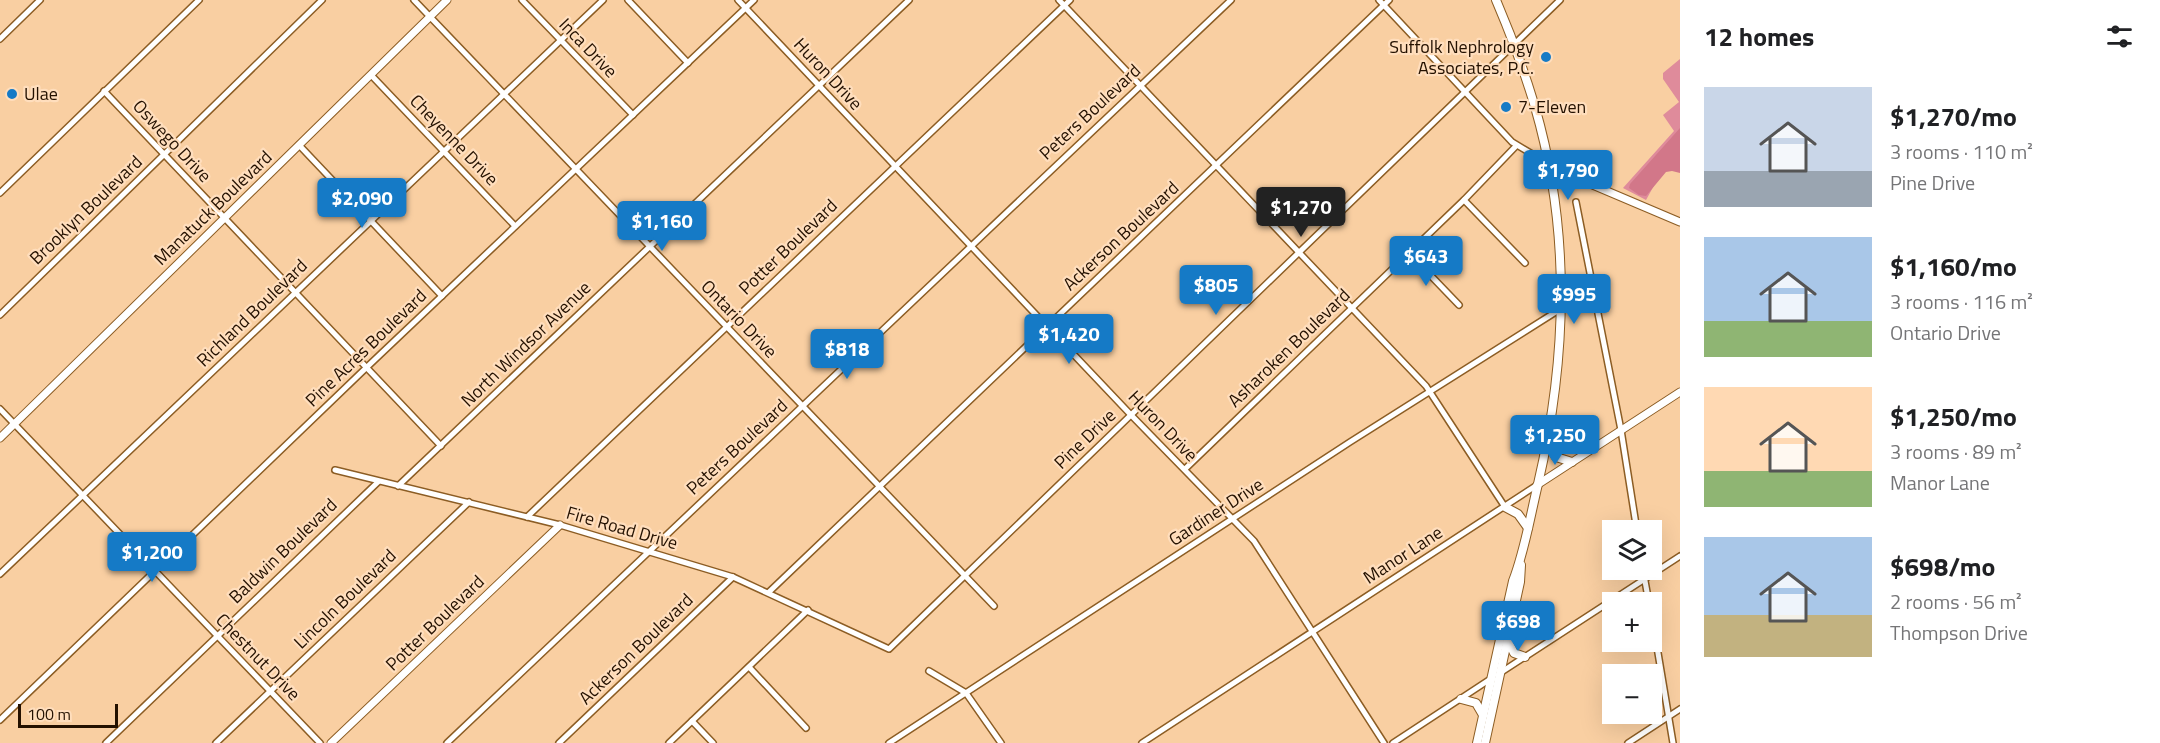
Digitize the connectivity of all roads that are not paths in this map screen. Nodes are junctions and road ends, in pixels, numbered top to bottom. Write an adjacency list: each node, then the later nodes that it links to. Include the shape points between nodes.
1 (40, 0): 23 (street)
2 (199, 0): 30 (street)
3 (322, 0): 37 (street, Brooklyn Boulevard)
4 (414, 0): 22 (street, Ontario Drive)
5 (447, 0): 22 (street, Manatuck Boulevard)
6 (522, 0): 24 (street, Inca Drive)
7 (603, 0): 24 (street, Richland Boulevard)
8 (628, 0): 26 (street)
9 (738, 0): 21 (street, Huron Drive)
10 (754, 0): 21 (street, Pine Acres Boulevard)
11 (909, 0): 28 (street, North Windsor Avenue)
12 (1059, 0): 19 (street)
13 (1070, 0): 19 (street, Potter Boulevard)
14 (1231, 0): 29 (street, Peters Boulevard)
15 (1378, 0): 20 (street)
16 (1389, 0): 20 (street, Ackerson Boulevard)
17 (1497, 0): 25 (main road)
18 (1560, 0): 25 (street, Pine Drive)
19 (1064, 5): 29 (street); 39 (street, Potter Boulevard)
20 (1384, 5): 31 (street); 40 (street, Ackerson Boulevard)
21 (746, 8): 26 (street, Pine Acres Boulevard); 28 (street, Huron Drive)
22 (430, 17): 27 (street, Manatuck Boulevard); 32 (street, Ontario Drive)
23 (0, 39)
24 (560, 41): 32 (street, Richland Boulevard); 33 (street, Inca Drive)
25 (1514, 44): 31 (street, Pine Drive); 38 (main road)
26 (688, 63): 33 (street, Pine Acres Boulevard)
27 (371, 75): 34 (street, Manatuck Boulevard); 36 (street, Cheyenne Drive)
28 (819, 86): 39 (street, Huron Drive); 50 (street, North Windsor Avenue)
29 (1139, 86): 40 (street); 49 (street, Peters Boulevard)
30 (104, 91): 37 (street, Oswego Drive); 42 (street)
31 (1465, 92): 35 (street); 51 (street, Pine Drive)
32 (504, 94): 36 (street, Richland Boulevard); 41 (street, Ontario Drive)
33 (633, 116): 41 (street, Pine Acres Boulevard)
34 (298, 145): 45 (street, Manatuck Boulevard); 46 (street)
35 (1516, 146): 38 (street); 43 (street, Asharoken Boulevard)
36 (444, 151): 46 (street, Richland Boulevard); 48 (street, Cheyenne Drive)
37 (164, 156): 45 (street, Oswego Drive); 59 (street, Brooklyn Boulevard)
38 (1549, 164): 47 (street); 58 (main road)
39 (895, 166): 49 (street, Huron Drive); 61 (street, Potter Boulevard)
40 (1217, 166): 51 (street); 60 (street, Ackerson Boulevard)
41 (575, 170): 48 (street, Pine Acres Boulevard); 50 (street, Ontario Drive)
42 (0, 193)
43 (1464, 200): 52 (street, Asharoken Boulevard); 53 (street)
44 (1576, 202): 69 (street)
45 (224, 218): 54 (street, Oswego Drive); 68 (street, Manatuck Boulevard)
46 (371, 221): 54 (street, Richland Boulevard); 55 (street)
47 (1680, 222)
48 (515, 226): 55 (street, Pine Acres Boulevard)
49 (971, 246): 60 (street, Huron Drive); 65 (street, Peters Boulevard)
50 (649, 248): 61 (street, Ontario Drive); 72 (street, North Windsor Avenue)
51 (1298, 252): 57 (street); 67 (street, Pine Drive)
52 (1409, 252): 56 (street); 57 (street, Asharoken Boulevard)
53 (1525, 263)
54 (295, 292): 62 (street, Oswego Drive); 80 (street, Richland Boulevard)
55 (442, 296): 62 (street, Pine Acres Boulevard)
56 (1459, 304)
57 (1352, 308): 63 (street); 74 (street, Asharoken Boulevard)
58 (1562, 308): 63 (street, Gardiner Drive); 71 (main road)
59 (0, 315)
60 (1047, 326): 67 (street, Huron Drive); 79 (street, Ackerson Boulevard)
61 (726, 327): 65 (street, Ontario Drive); 83 (street, Potter Boulevard)
62 (367, 368): 72 (street, Oswego Drive); 92 (street, Pine Acres Boulevard)
63 (1429, 391): 82 (street); 84 (street, Gardiner Drive)
64 (1680, 392): 69 (street, Manor Lane)
65 (802, 406): 79 (street, Ontario Drive); 88 (street, Peters Boulevard)
66 (0, 409): 68 (street, Chestnut Drive)
67 (1131, 415): 74 (street, Huron Drive); 94 (street, Pine Drive)
68 (15, 424): 70 (street, Manatuck Boulevard); 80 (street, Chestnut Drive)
69 (1621, 430): 73 (street, Manor Lane); 85 (street)
70 (0, 438)
71 (1547, 441): 73 (main road, via 1556,457); 77 (main road)
72 (441, 446): 78 (street, North Windsor Avenue)
73 (1572, 462): 77 (street, Manor Lane)
74 (1185, 469): 84 (street, Huron Drive)
75 (335, 470): 76 (street, Fire Road Drive)
76 (378, 482): 78 (street, Fire Road Drive); 101 (street, Baldwin Boulevard)
77 (1537, 485): 82 (street, Manor Lane); 87 (main road)
78 (398, 486): 81 (street, Fire Road Drive)
79 (880, 486): 94 (street, Ontario Drive); 97 (street, Ackerson Boulevard)
80 (83, 496): 92 (street, Chestnut Drive); 93 (street, Richland Boulevard)
81 (469, 502): 83 (street, Fire Road Drive); 110 (street, Lincoln Boulevard)
82 (1505, 507): 87 (main road, via 1518,514); 100 (street, Manor Lane)
83 (527, 517): 86 (street, Fire Road Drive)
84 (1233, 519): 100 (street, Huron Drive, via 1254,541); 111 (street, Gardiner Drive)
85 (1635, 520)
86 (560, 525): 88 (street, Fire Road Drive); 122 (street, Potter Boulevard)
87 (1528, 528): 89 (main road)
88 (649, 551): 95 (street, Fire Road Drive); 123 (street, Peters Boulevard)
89 (1522, 556): 102 (main road); 109 (main road)
90 (1680, 556): 91 (street)
91 (1662, 568)
92 (156, 571): 101 (street, Chestnut Drive); 116 (street, Pine Acres Boulevard)
93 (0, 574)
94 (966, 576): 98 (street, Ontario Drive); 103 (street, Pine Drive)
95 (733, 577): 97 (street, Fire Road Drive); 124 (street, Ackerson Boulevard)
96 (1642, 580): 105 (street)
97 (768, 592): 99 (street, Fire Road Drive)
98 (994, 606)
99 (808, 610): 103 (street, Fire Road Drive); 106 (street)
100 (1312, 631): 129 (street, Manor Lane); 130 (street, Huron Drive)
101 (217, 636): 110 (street, Chestnut Drive); 119 (street, Baldwin Boulevard)
102 (1508, 640): 105 (main road, via 1511,651); 108 (main road)
103 (889, 649)
104 (1658, 652): 115 (street)
105 (1525, 657): 108 (street)
106 (749, 667): 117 (street); 118 (street)
107 (929, 671): 111 (street)
108 (1500, 673): 109 (street); 133 (main road)
109 (1492, 678): 112 (street); 114 (main road)
110 (270, 691): 120 (street, Lincoln Boulevard); 121 (street, Chestnut Drive)
111 (966, 693): 127 (street, Gardiner Drive); 128 (street)
112 (1461, 699): 114 (main road, via 1476,703); 131 (street)
113 (1680, 709): 115 (street)
114 (1483, 716): 132 (main road)
115 (1667, 718): 134 (street); 135 (street)
116 (0, 720)
117 (692, 721): 125 (street); 126 (street)
118 (806, 728)
119 (106, 743)
120 (216, 743)
121 (320, 743)
122 (331, 743)
123 (447, 743)
124 (559, 743)
125 (669, 743)
126 (713, 743)
127 (889, 743)
128 (1001, 743)
129 (1142, 743)
130 (1384, 743)
131 (1393, 743)
132 (1477, 743)
133 (1485, 743)
134 (1628, 743)
135 (1673, 743)

